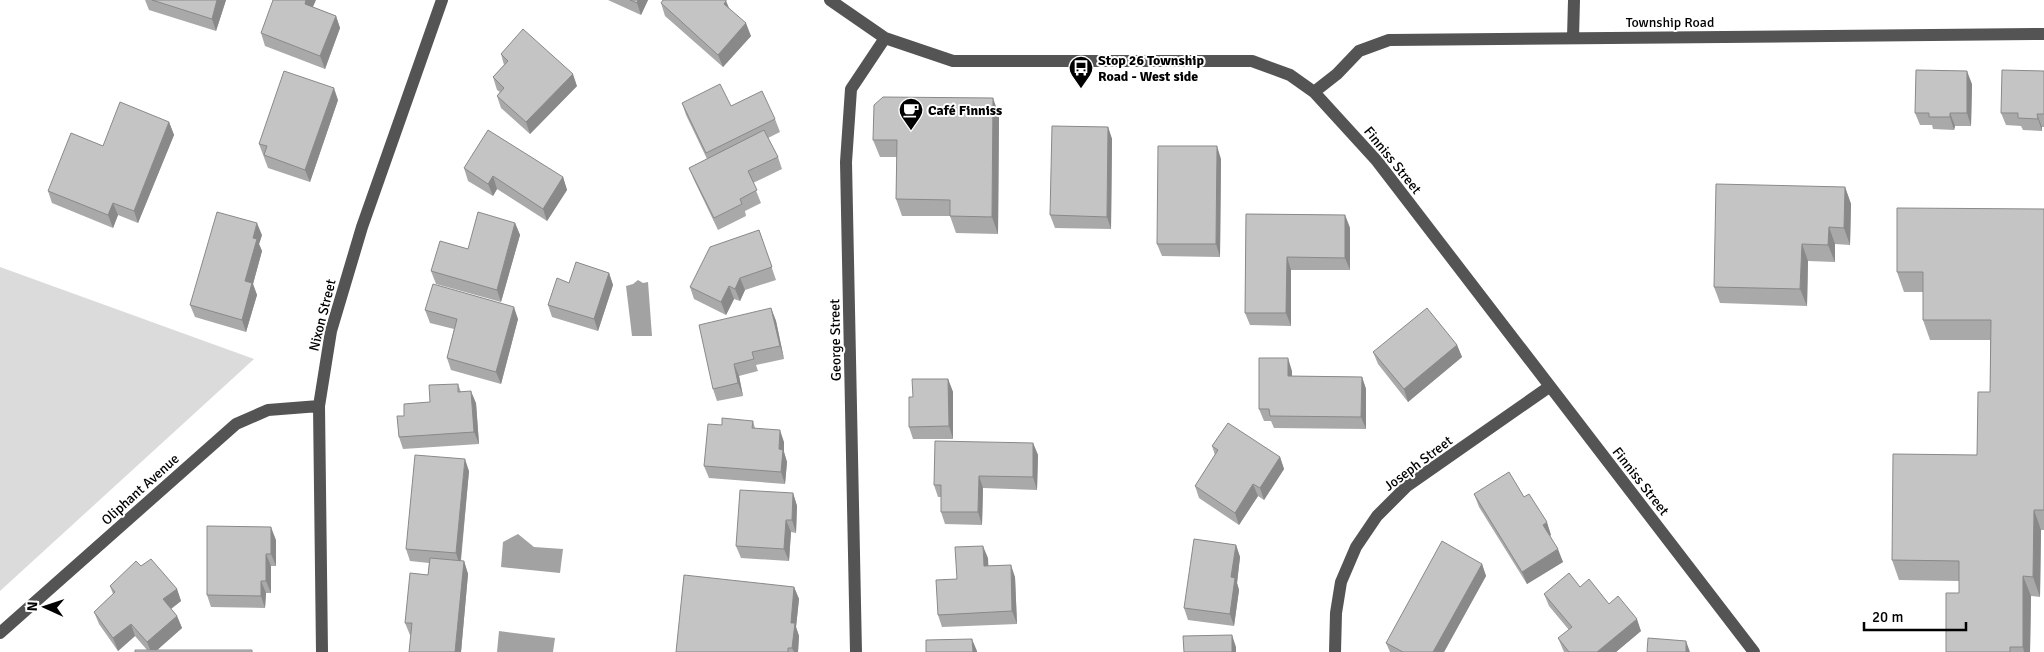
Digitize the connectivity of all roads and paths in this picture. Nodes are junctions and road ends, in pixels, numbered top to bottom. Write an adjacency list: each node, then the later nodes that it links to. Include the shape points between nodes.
1 (442, 0): 9 (street, Nixon Street, via 362,227 331,331)
2 (830, 0): 5 (street, Finniss Street)
3 (1574, 0): 6 (street)
4 (2044, 34): 6 (street, Township Road)
5 (885, 38): 7 (street, Finniss Street, via 953,61 1252,61 1290,75); 12 (street, George Street, via 851,89 846,162)
6 (1573, 38): 7 (street, Township Road, via 1389,40 1359,50 1337,74)
7 (1314, 92): 8 (street, Finniss Street, via 1377,161)
8 (1549, 387): 13 (street, Joseph Street, via 1407,486 1377,516 1356,547 1341,582); 14 (street, Finniss Street)
9 (319, 406): 10 (street, Oliphant Avenue, via 268,410 236,424); 11 (street, Nixon Street)
10 (0, 633)
11 (322, 652)
12 (856, 652)
13 (1335, 652)
14 (1754, 652)

